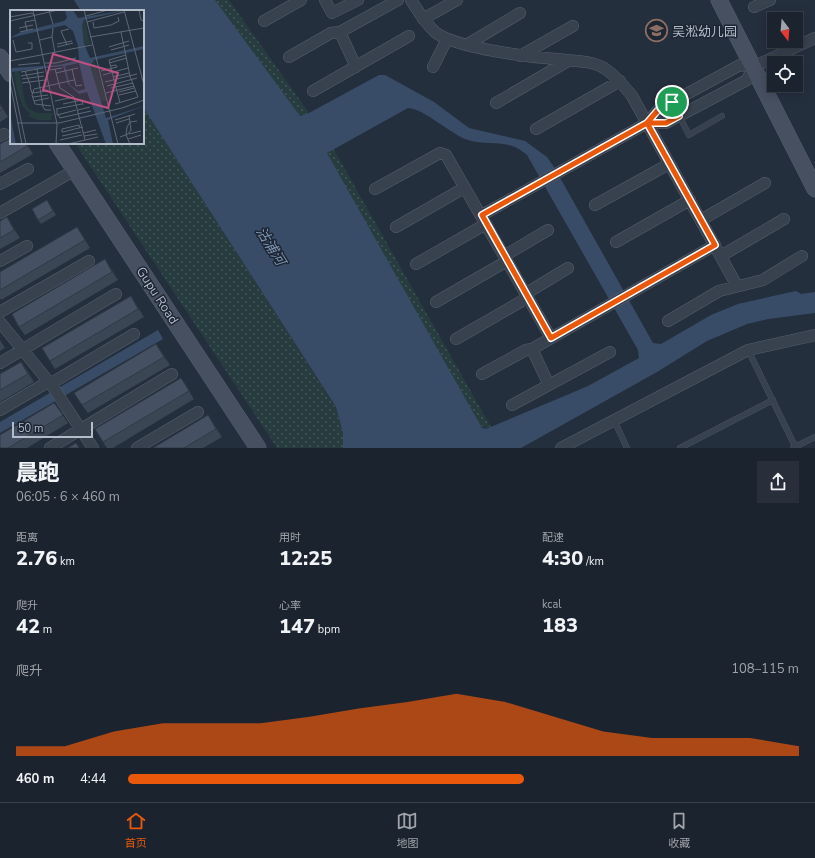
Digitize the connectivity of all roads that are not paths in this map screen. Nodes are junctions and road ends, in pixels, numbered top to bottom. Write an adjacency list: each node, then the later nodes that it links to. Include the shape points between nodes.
1 (301, 0): 12 (street)
2 (325, 0): 3 (street, via 332,13)
3 (358, 0)
4 (398, 0): 14 (street)
5 (412, 0): 11 (street)
6 (457, 0): 11 (street)
7 (719, 0): 25 (street)
8 (770, 0): 9 (street)
9 (754, 7)
10 (520, 13): 18 (street)
11 (423, 19): 17 (street, via 435,32)
12 (264, 21)
13 (573, 26): 19 (street)
14 (340, 32): 21 (street, via 331,33); 23 (street)
15 (409, 36): 23 (street)
16 (815, 38): 25 (street)
17 (447, 39): 18 (street); 24 (street)
18 (468, 44): 19 (street)
19 (520, 56): 22 (street)
20 (0, 57): 26 (street)
21 (289, 57)
22 (568, 60): 27 (street, via 604,68); 30 (street)
23 (356, 67): 28 (street)
24 (433, 67)
25 (753, 67): 29 (street, via 740,65); 31 (street, via 747,80); 43 (street)
26 (10, 72)
27 (620, 81): 33 (street); 34 (street)
28 (313, 91)
29 (672, 102): 31 (lane); 33 (street, via 659,109)
30 (496, 103)
31 (679, 116): 32 (lane, via 689,135); 33 (street, via 666,123)
32 (722, 116)
33 (647, 123): 36 (street); 48 (street, via 560,171)
34 (536, 129)
35 (58, 144): 38 (street, Gupu Road)
36 (669, 164): 44 (street); 45 (street)
37 (28, 168): 40 (street)
38 (75, 170): 46 (street); 92 (street, Gupu Road)
39 (765, 183): 49 (street)
40 (0, 184)
41 (464, 188): 42 (street, via 446,155 440,153); 48 (street); 50 (street)
42 (375, 189)
43 (815, 189)
44 (690, 200): 49 (street); 52 (street)
45 (595, 205)
46 (0, 213)
47 (784, 219): 55 (street)
48 (484, 220): 57 (street); 60 (street)
49 (701, 220): 53 (street)
50 (396, 226)
51 (548, 230): 57 (street)
52 (616, 242)
53 (715, 245): 55 (street); 71 (street)
54 (27, 246): 58 (street)
55 (721, 256): 62 (street)
56 (802, 256): 62 (street, via 763,280)
57 (505, 258): 64 (street); 65 (street)
58 (0, 261)
59 (89, 261): 66 (street)
60 (416, 264)
61 (568, 268): 64 (street)
62 (737, 286): 67 (street, via 719,291)
63 (116, 294): 74 (street)
64 (526, 296): 71 (street); 72 (street)
65 (436, 302)
66 (0, 312)
67 (668, 321)
68 (0, 322): 74 (street)
69 (134, 334): 80 (street)
70 (815, 335): 75 (street)
71 (551, 338): 73 (street)
72 (456, 339)
73 (532, 349): 79 (street); 81 (street)
74 (22, 350): 77 (street); 80 (street)
75 (748, 350): 82 (lane); 86 (street)
76 (610, 352): 81 (street)
77 (0, 363)
78 (172, 374): 87 (street)
79 (482, 374)
80 (50, 384): 84 (street); 87 (street)
81 (548, 385): 83 (street)
82 (773, 400): 95 (lane); 96 (lane)
83 (512, 405)
84 (0, 410)
85 (198, 412): 91 (street)
86 (614, 420): 93 (street); 94 (lane)
87 (82, 429): 89 (street); 90 (street)
88 (815, 437): 96 (lane)
89 (50, 448)
90 (93, 448)
91 (137, 448)
92 (258, 448)
93 (560, 448)
94 (627, 448)
95 (680, 448)
96 (795, 448)

